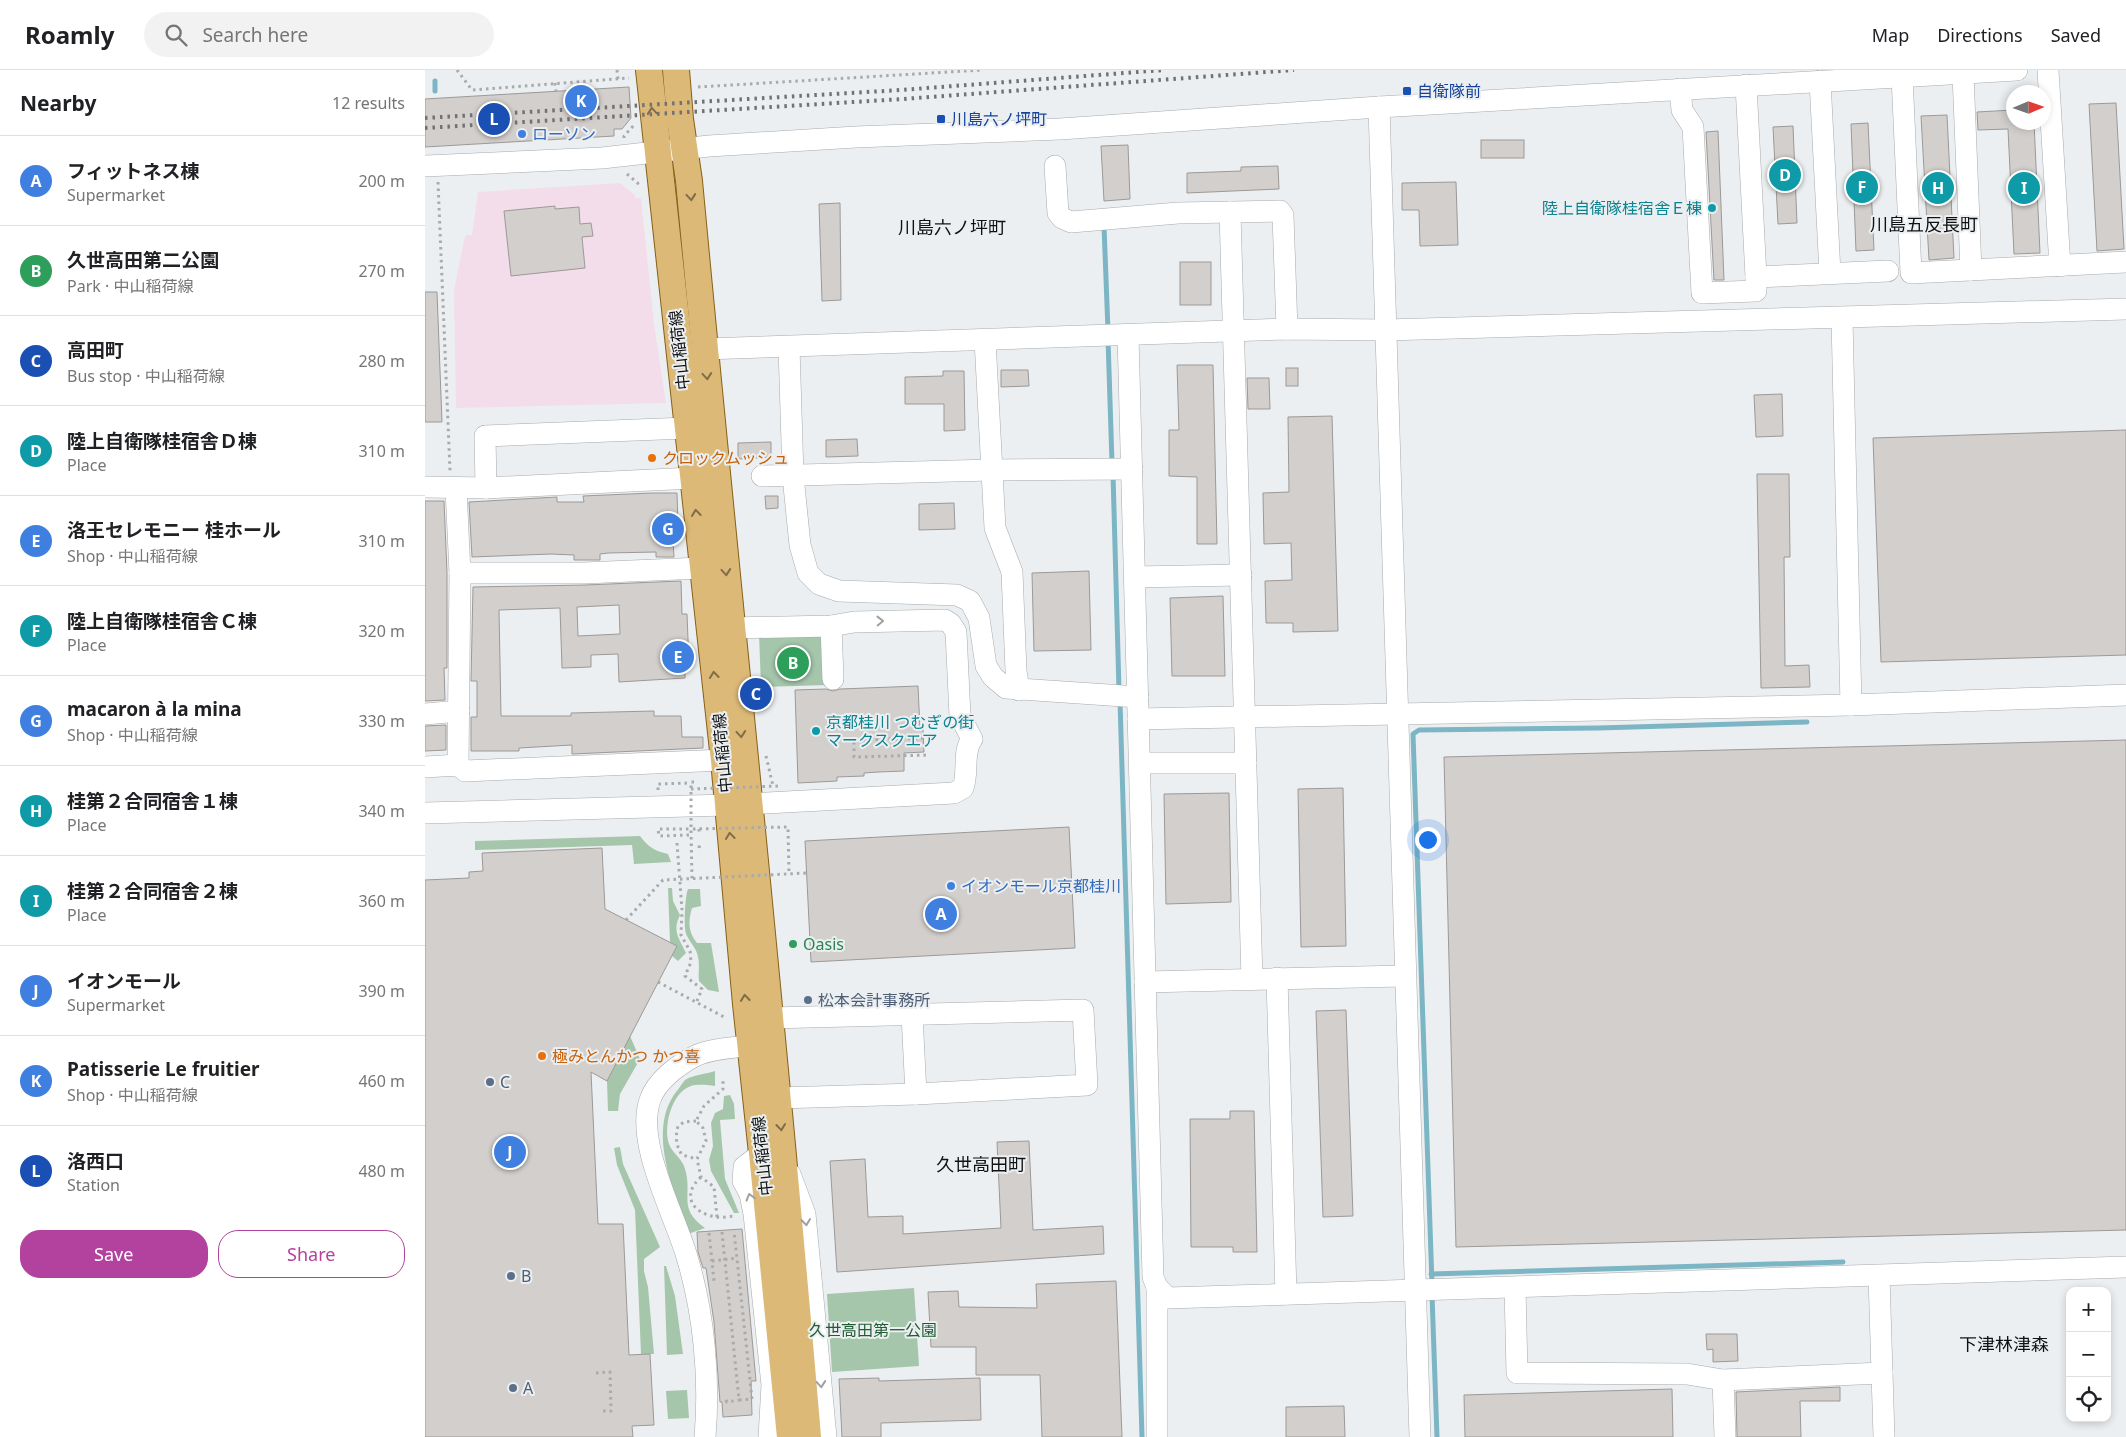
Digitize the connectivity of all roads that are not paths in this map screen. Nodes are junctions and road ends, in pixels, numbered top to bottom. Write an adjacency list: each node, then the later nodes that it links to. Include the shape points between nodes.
1 (2017, 70): 4 (street)
2 (2048, 70): 17 (street)
3 (642, 74): 12 (main road, 中山稲荷線, one-way to 3)
4 (1963, 74): 5 (street); 18 (street)
5 (1902, 76): 7 (street); 18 (street, via 1911,273)
6 (682, 79): 11 (main road, 中山稲荷線)
7 (1820, 81): 8 (street); 20 (street)
8 (1745, 85): 9 (street); 21 (street)
9 (1681, 89): 10 (street); 21 (street, via 1681,110 1693,127 1702,293 1756,290)
10 (1379, 107): 11 (street, via 1061,129); 25 (street)
11 (684, 148): 12 (street); 30 (main road, 中山稲荷線, one-way to 30)
12 (657, 152): 14 (street); 31 (main road, 中山稲荷線)
13 (1055, 166): 15 (street, via 1058,212 1071,222)
14 (432, 174)
15 (1231, 212): 24 (street, via 1280,211 1283,215); 26 (street)
16 (2126, 262): 17 (street)
17 (2060, 266): 18 (street)
18 (1971, 270)
19 (1888, 271): 20 (street)
20 (1830, 273): 21 (street)
21 (1756, 277)
22 (2126, 310): 23 (street)
23 (1842, 319): 25 (street); 50 (street)
24 (1287, 329): 25 (street); 26 (street)
25 (1386, 330): 53 (street)
26 (1234, 331): 27 (street); 42 (street)
27 (1128, 335): 28 (street); 32 (street)
28 (985, 340): 29 (street); 33 (street)
29 (789, 346): 30 (street); 35 (street)
30 (705, 349): 45 (main road, 中山稲荷線, one-way to 45)
31 (687, 428): 36 (main road, 中山稲荷線); 39 (street, via 485,436)
32 (1132, 469): 33 (street); 43 (street)
33 (992, 470): 35 (street); 47 (street, via 995,528 1012,572)
34 (762, 476): 35 (street)
35 (793, 476): 47 (street, via 800,545 808,573 819,584 839,592 957,594 970,601 979,618 986,666 993,677 1005,688)
36 (693, 478): 39 (street); 40 (main road, 中山稲荷線, one-way to 36)
37 (425, 487): 38 (street)
38 (453, 488): 39 (street); 41 (street)
39 (486, 488)
40 (702, 568): 41 (street); 56 (main road, 中山稲荷線, one-way to 40)
41 (460, 574): 51 (street)
42 (1241, 574): 43 (street); 54 (street)
43 (1135, 577): 49 (street)
44 (831, 626): 45 (street); 46 (street); 61 (street, one-way to 61, via 854,622 927,620 945,620 951,624 956,632 960,716 972,739 966,746 967,778 963,788 953,793)
45 (731, 628): 61 (main road, 中山稲荷線, one-way to 61)
46 (833, 679)
47 (1019, 690): 49 (street)
48 (2126, 695): 50 (street)
49 (1138, 697): 55 (street)
50 (1851, 705): 53 (street)
51 (459, 711): 52 (street); 59 (street)
52 (425, 714)
53 (1397, 715): 54 (street); 63 (street)
54 (1245, 718): 55 (street); 57 (street)
55 (1138, 719): 58 (street)
56 (724, 760): 59 (street, via 465,771); 61 (main road, 中山稲荷線)
57 (1246, 763): 58 (street); 65 (street)
58 (1140, 764): 66 (street)
59 (458, 765): 60 (street)
60 (425, 767)
61 (737, 804): 62 (street); 68 (main road, 中山稲荷線); 69 (main road, 中山稲荷線, one-way to 61)
62 (425, 813)
63 (1404, 976): 64 (street); 77 (street)
64 (1277, 978): 65 (street); 78 (street)
65 (1251, 979): 66 (street)
66 (1145, 982): 75 (street, via 1153,1277)
67 (912, 1014): 68 (street); 70 (street); 70 (street, via 1083,1010 1087,1085)
68 (770, 1018): 69 (main road, 中山稲荷線)
69 (761, 1045): 71 (main road, 中山稲荷線); 72 (main road, 中山稲荷線); 81 (street, via 696,1056 659,1084 650,1100 647,1118 657,1177 692,1276 702,1332)
70 (916, 1094): 71 (street)
71 (778, 1098): 72 (main road, 中山稲荷線, one-way to 72)
72 (773, 1156): 84 (street, one-way to 72, via 772,1385 754,1214 742,1175 744,1167); 85 (main road, 中山稲荷線); 86 (main road, 中山稲荷線); 87 (street, one-way to 87, via 805,1214)
73 (2126, 1267): 74 (street)
74 (1879, 1276): 76 (street); 79 (street)
75 (1157, 1287): 78 (street, via 1167,1298); 88 (street)
76 (1515, 1288): 77 (street); 80 (street, via 1517,1373 1687,1374)
77 (1415, 1291): 78 (street); 89 (street)
78 (1286, 1294)
79 (1882, 1373): 80 (street); 91 (street)
80 (1723, 1380): 90 (street)
81 (708, 1400): 82 (street); 83 (street)
82 (705, 1437)
83 (720, 1437)
84 (769, 1437)
85 (790, 1437)
86 (808, 1437)
87 (826, 1437)
88 (1157, 1437)
89 (1420, 1437)
90 (1725, 1437)
91 (1885, 1437)

